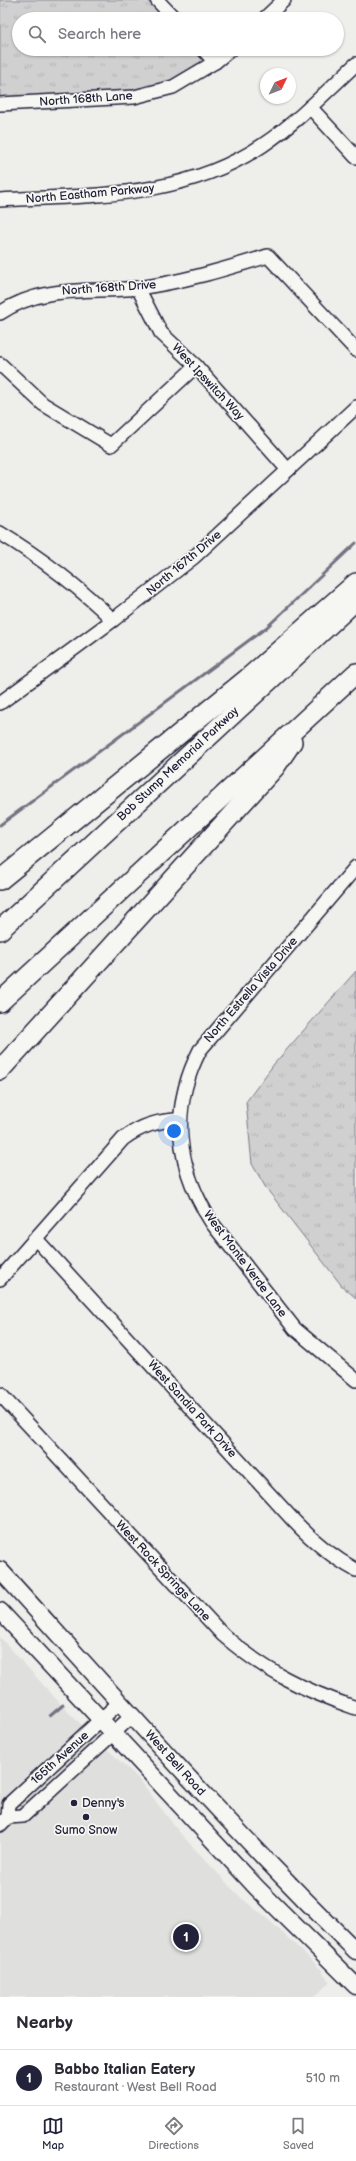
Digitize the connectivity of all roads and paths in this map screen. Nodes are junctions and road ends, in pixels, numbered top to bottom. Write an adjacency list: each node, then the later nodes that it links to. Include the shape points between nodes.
1 (157, 0): 3 (street)
2 (284, 0): 4 (street)
3 (168, 12)
4 (271, 12)
5 (209, 56): 7 (street)
6 (222, 56): 7 (street, North 168th Lane)
7 (215, 62): 9 (street, North 168th Lane, via 172,87 134,97)
8 (356, 64): 10 (street, North Eastham Parkway)
9 (0, 104)
10 (310, 107): 11 (street); 12 (street, North Eastham Parkway, via 274,137 243,158 187,182 127,193)
11 (356, 157)
12 (0, 200)
13 (138, 288): 14 (street, North 168th Drive, via 52,292 16,302); 15 (street, North 168th Drive, via 199,277 268,256); 17 (street, West Ipswitch Way, via 161,333)
14 (0, 313)
15 (356, 350)
16 (0, 364): 17 (street, via 43,404 111,445)
17 (196, 366): 19 (street, West Ipswitch Way)
18 (356, 407): 19 (street, North 167th Drive)
19 (288, 470): 23 (street, North 167th Drive, via 194,557)
20 (0, 533): 23 (street, via 33,553 79,587)
21 (356, 583): 28 (highway, via 248,678)
22 (356, 600): 29 (highway, Bob Stump Memorial Parkway)
23 (113, 620): 25 (street, North 167th Drive)
24 (356, 673): 26 (highway)
25 (2, 699)
26 (311, 714): 30 (highway); 31 (highway, via 275,767)
27 (356, 867): 32 (street, North Estrella Vista Drive, via 200,1050 189,1074)
28 (0, 880)
29 (0, 930)
30 (0, 1002)
31 (0, 1070)
32 (180, 1120): 33 (street, via 154,1123 131,1132); 35 (street, West Monte Verde Lane, via 181,1149 186,1168 200,1204 212,1222 295,1329)
33 (36, 1239): 34 (street); 38 (street, West Sandia Park Drive, via 313,1541)
34 (0, 1279)
35 (356, 1380)
36 (0, 1394): 41 (street, West Rock Springs Lane, via 223,1635 246,1655 276,1675 320,1696)
37 (0, 1570): 40 (main road, West Bell Road)
38 (356, 1570)
39 (0, 1611): 43 (main road, West Bell Road)
40 (120, 1702): 42 (main road, West Bell Road); 43 (street, 165th Avenue)
41 (356, 1708)
42 (132, 1716): 44 (street, 165th Avenue); 46 (main road, West Bell Road, via 290,1886)
43 (101, 1719): 44 (main road, West Bell Road); 45 (street, 165th Avenue, via 9,1804)
44 (113, 1732): 45 (street, 165th Avenue, via 23,1816); 47 (main road, West Bell Road, via 261,1892)
45 (4, 1821)
46 (356, 1951): 47 (main road)
47 (339, 1970): 48 (main road, West Bell Road)
48 (356, 1986)

